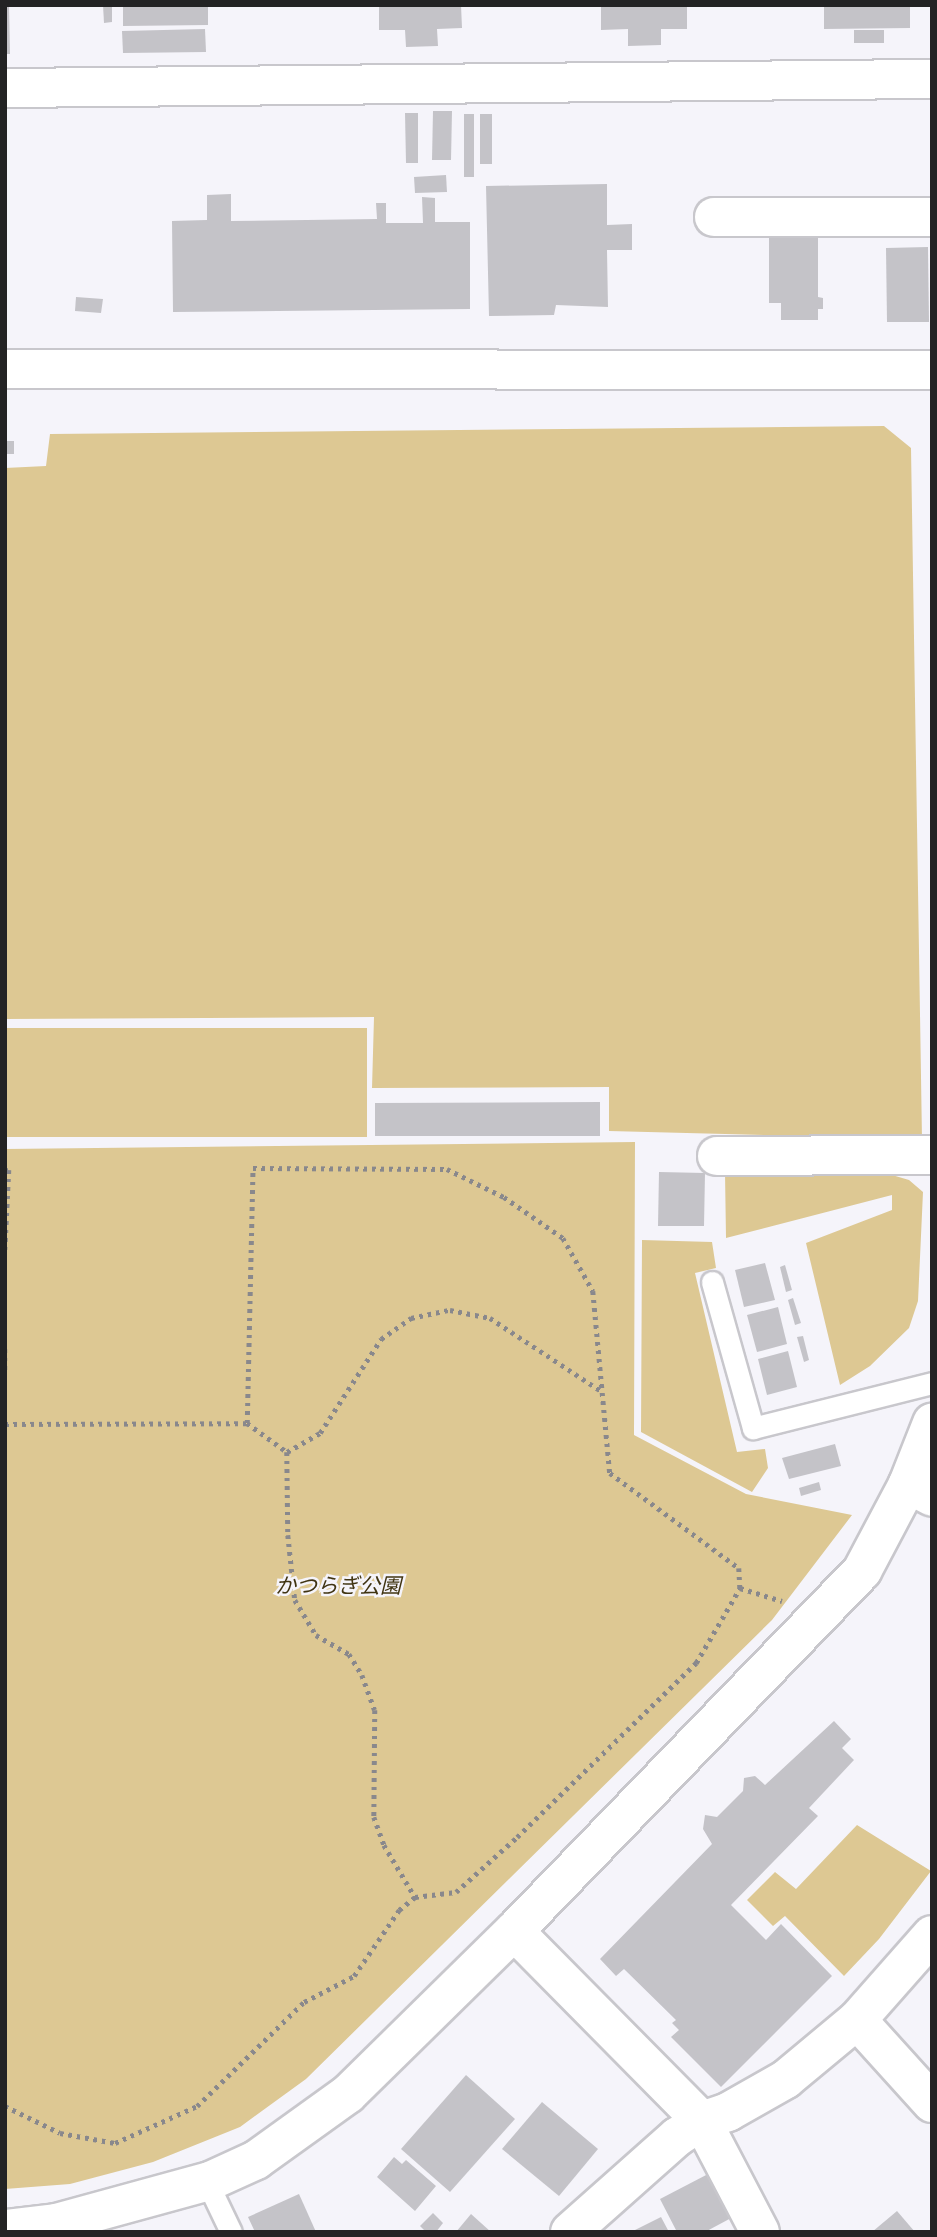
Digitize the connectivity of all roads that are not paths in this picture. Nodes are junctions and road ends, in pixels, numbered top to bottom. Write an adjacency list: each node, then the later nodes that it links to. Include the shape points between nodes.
1 (932, 79): 2 (street)
2 (5, 88)
3 (714, 217): 4 (street)
4 (932, 217)
5 (5, 369): 6 (street)
6 (932, 370)
7 (932, 1155): 8 (street)
8 (717, 1156)
9 (712, 1282): 10 (lane, via 753,1428)
10 (932, 1382)
11 (932, 1423): 12 (street)
12 (920, 1490): 13 (street, via 837,1600)
13 (514, 1931): 17 (street); 18 (street, via 348,2094 256,2160)
14 (932, 1935): 15 (street)
15 (857, 2020): 16 (street); 17 (street, via 786,2079 728,2112)
16 (932, 2103)
17 (702, 2121): 21 (street, via 677,2137); 22 (street)
18 (207, 2182): 19 (street, via 163,2197); 20 (lane)
19 (23, 2229)
20 (231, 2232)
21 (570, 2232)
22 (760, 2232)

